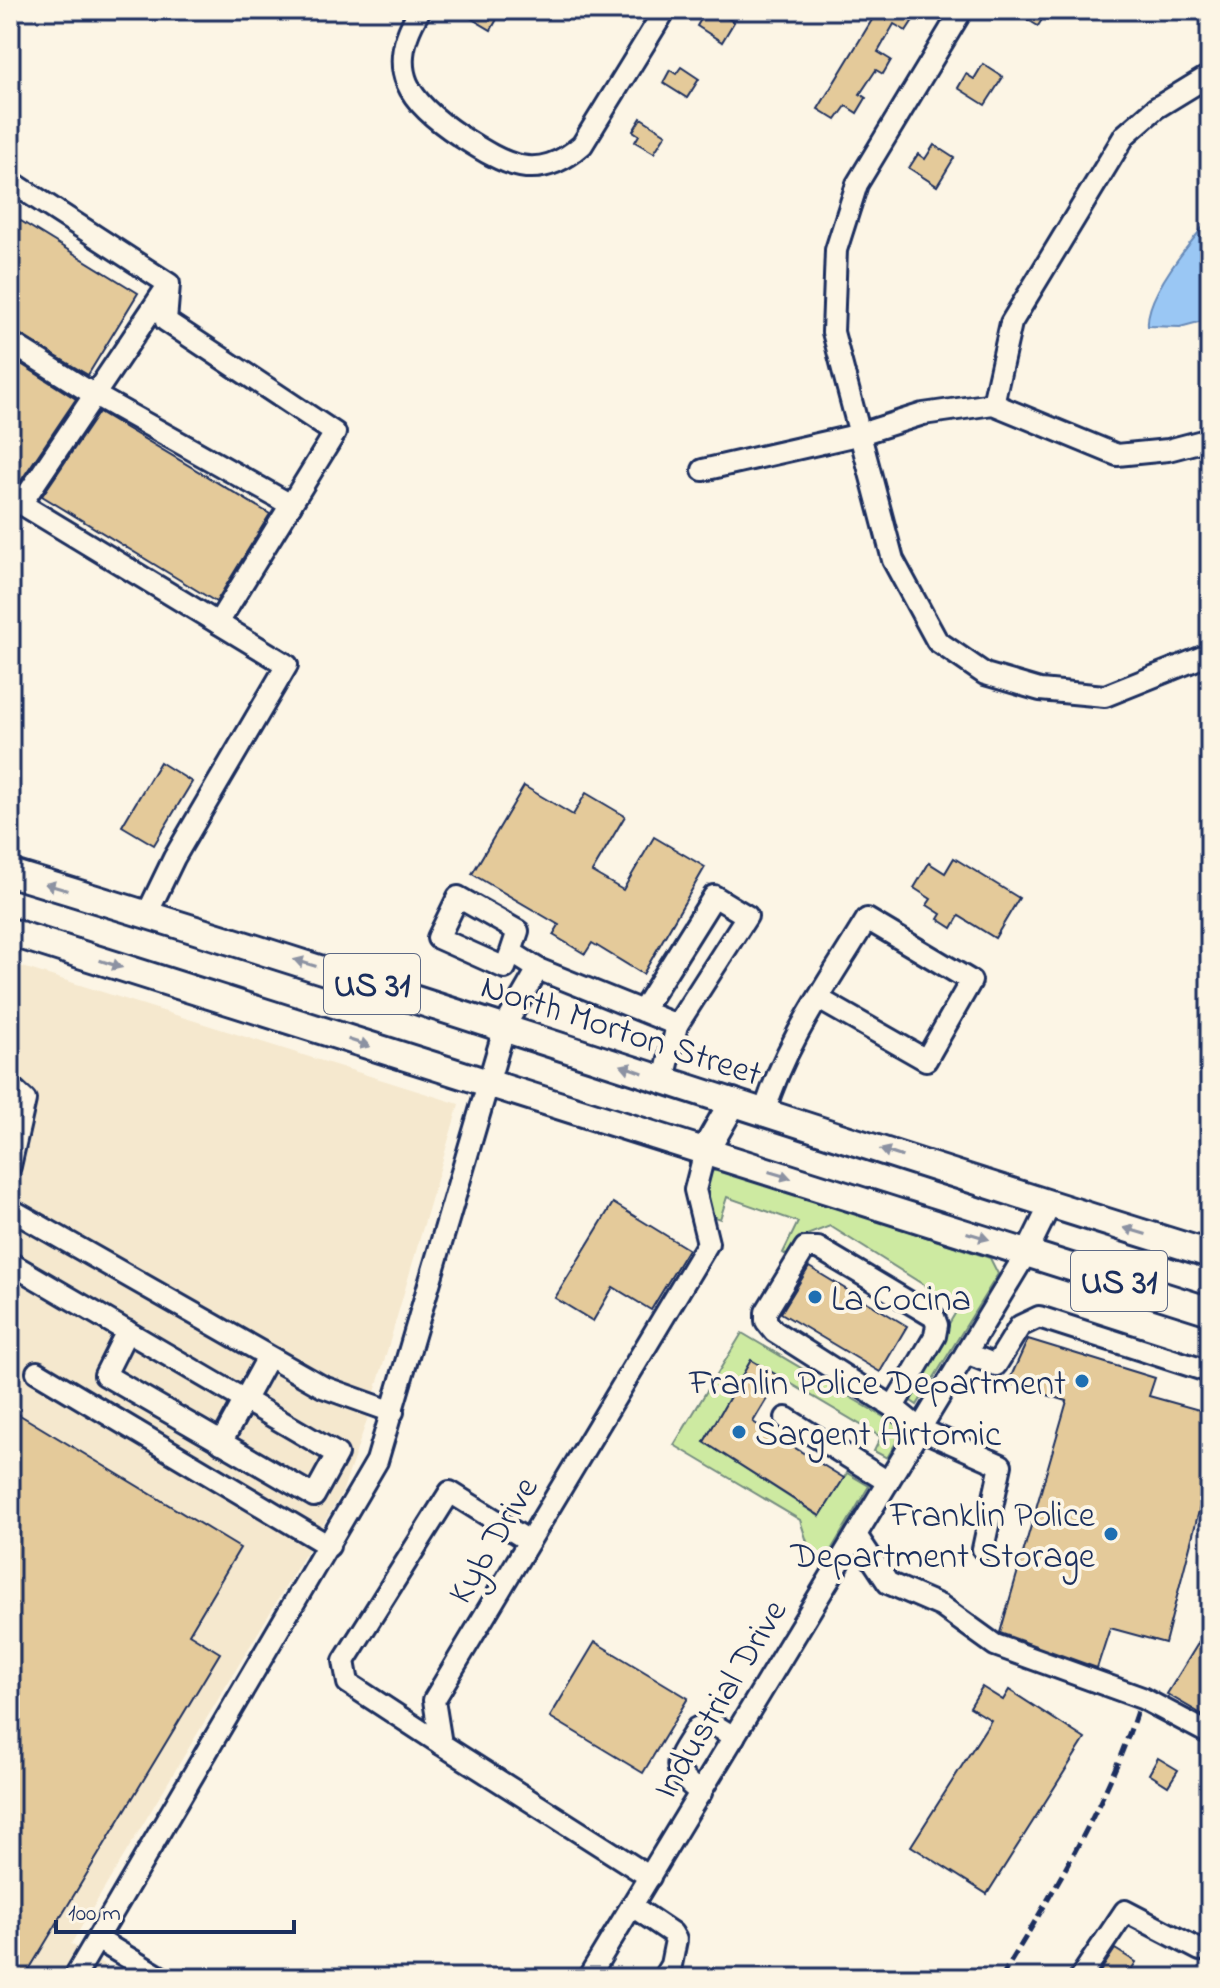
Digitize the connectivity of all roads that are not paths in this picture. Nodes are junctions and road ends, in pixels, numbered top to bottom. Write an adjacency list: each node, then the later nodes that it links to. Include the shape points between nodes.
1 (420, 10): 2 (street, via 402,56 403,72 419,105 498,160 536,168 562,160 582,145)
2 (665, 10)
3 (962, 10): 10 (street, via 857,184 836,250 832,323)
4 (1210, 75): 9 (street, via 1156,108 1125,135 1011,323)
5 (10, 181): 6 (street)
6 (169, 284): 8 (street); 14 (street, via 166,321 335,433)
7 (10, 342): 8 (street)
8 (93, 394): 13 (street); 14 (street)
9 (993, 404): 10 (street, via 923,414); 11 (street, via 1117,455)
10 (857, 435): 12 (street); 16 (street, via 893,560 937,641 985,674 1040,690 1105,696)
11 (1210, 439)
12 (703, 470)
13 (16, 500): 15 (street)
14 (291, 505): 15 (street)
15 (218, 623): 18 (street, via 287,665)
16 (1210, 654)
17 (10, 873): 18 (main road, North Morton Street / US 31, one-way to 17)
18 (147, 914): 25 (main road, North Morton Street / US 31, one-way to 18)
19 (10, 932): 27 (main road, US 31, one-way to 27)
20 (511, 952): 21 (street)
21 (538, 969): 23 (street); 25 (street)
22 (819, 999): 22 (street, via 867,919 971,981 926,1060); 30 (street, via 776,1073)
23 (642, 1011): 24 (street); 24 (street, via 714,896 747,916)
24 (677, 1025): 26 (street)
25 (505, 1026): 26 (main road, North Morton Street / US 31, one-way to 25); 27 (street)
26 (664, 1080): 29 (main road, North Morton Street / US 31)
27 (490, 1085): 31 (main road, US 31); 46 (street)
28 (10, 1086): 32 (street, via 25,1100)
29 (733, 1102): 30 (main road, North Morton Street / US 31); 31 (main road)
30 (764, 1113): 33 (main road, North Morton Street / US 31, one-way to 30)
31 (705, 1151): 35 (main road, US 31, one-way to 35); 52 (street, Kyb Drive, via 695,1190 708,1243)
32 (10, 1166)
33 (1050, 1205): 35 (street, Industrial Drive); 36 (main road, North Morton Street / US 31, one-way to 33)
34 (10, 1209): 41 (street)
35 (1027, 1252): 38 (main road, US 31); 40 (street, Industrial Drive)
36 (1210, 1254)
37 (10, 1263): 39 (street)
38 (1210, 1311)
39 (127, 1331): 44 (street); 49 (street, via 105,1375)
40 (966, 1353): 43 (street, via 996,1365 1020,1326 1039,1317); 48 (street, Industrial Drive)
41 (268, 1357): 44 (street); 46 (street, via 323,1387)
42 (37, 1372): 53 (street)
43 (1210, 1372)
44 (244, 1400): 49 (street); 49 (street, via 337,1454 314,1496)
45 (893, 1407): 45 (street, via 766,1321 766,1312 805,1248 818,1248 934,1317 935,1336); 48 (street)
46 (393, 1412): 53 (street, via 377,1461)
47 (786, 1418): 50 (street)
48 (920, 1429): 50 (street, Industrial Drive); 54 (street, via 1001,1465)
49 (221, 1443)
50 (888, 1482): 51 (street, Industrial Drive)
51 (856, 1535): 55 (street, via 888,1583 941,1606 995,1645 1142,1698); 56 (street, Industrial Drive)
52 (529, 1541): 57 (street, Kyb Drive, via 434,1700); 57 (street, via 450,1492 344,1661 348,1683)
53 (329, 1546): 62 (street)
54 (983, 1549)
55 (1210, 1734)
56 (734, 1737): 58 (street, Industrial Drive); 58 (street, via 711,1723 697,1728 678,1759 680,1778)
57 (441, 1744): 59 (street)
58 (701, 1793): 59 (street, Industrial Drive)
59 (650, 1877): 60 (street, Industrial Drive)
60 (632, 1906): 66 (street, Industrial Drive); 67 (street, via 676,1940)
61 (1210, 1932): 63 (street)
62 (97, 1939): 64 (street); 65 (street)
63 (1205, 1953): 68 (street, via 1125,1911)
64 (74, 1978)
65 (162, 1978)
66 (588, 1978)
67 (663, 1978)
68 (1080, 1978)

